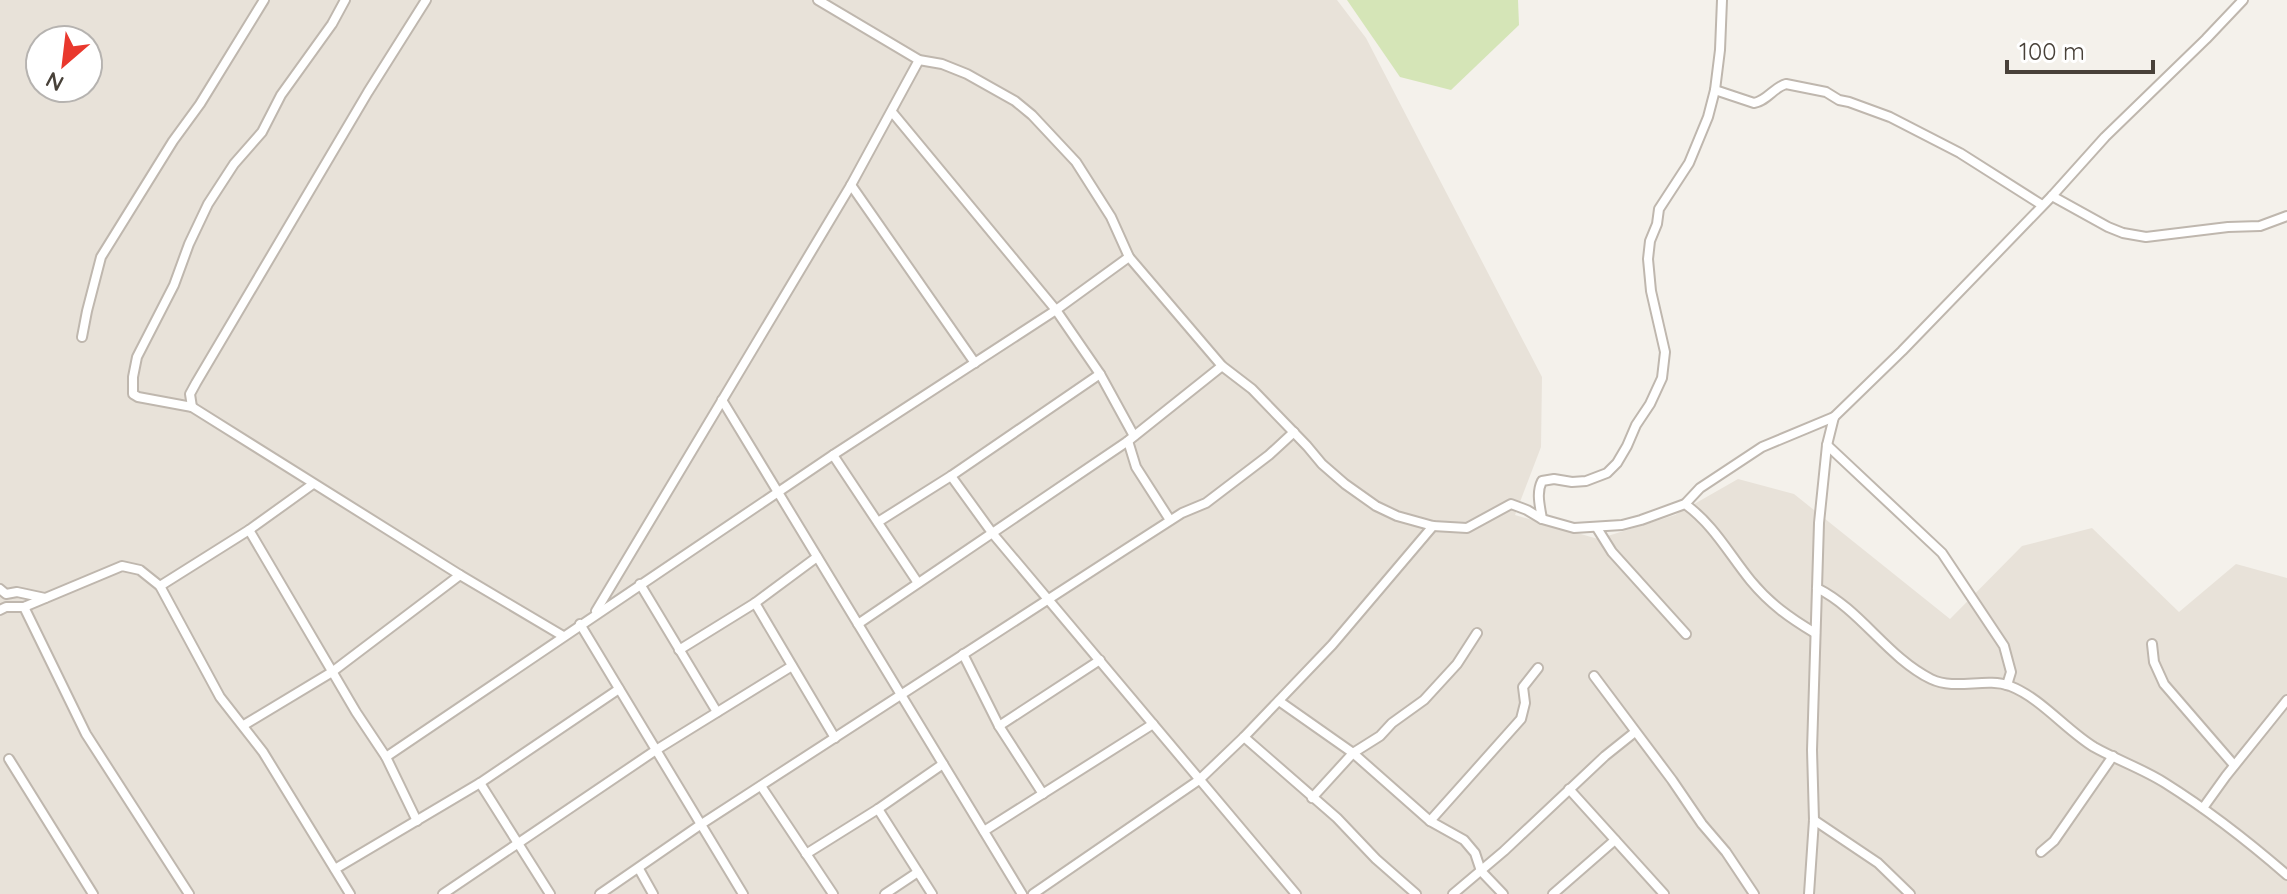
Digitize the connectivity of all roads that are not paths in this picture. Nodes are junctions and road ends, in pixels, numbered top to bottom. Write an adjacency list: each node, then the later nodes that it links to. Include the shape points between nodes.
1 (264, 0): 16 (street, via 101,257)
2 (345, 0): 21 (street, via 262,132 208,204 137,357 133,395)
3 (426, 0): 21 (street, via 196,383 190,394)
4 (818, 0): 7 (street)
5 (1722, 0): 8 (street)
6 (2243, 0): 11 (street)
7 (919, 60): 9 (street); 14 (street, via 967,74 1032,115 1076,162)
8 (1715, 90): 12 (street, via 1754,103 1786,84 1826,92 1925,134); 31 (street, via 1697,148 1659,209 1650,235 1651,291 1665,352 1657,391 1607,473 1586,481 1542,481)
9 (892, 112): 10 (street); 15 (street)
10 (851, 185): 17 (street); 20 (street)
11 (2052, 196): 12 (street); 13 (street, via 2108,227 2146,237 2260,226)
12 (2042, 205): 22 (street)
13 (2287, 216)
14 (1129, 257): 15 (street); 18 (street)
15 (1056, 310): 17 (street); 19 (street)
16 (82, 337)
17 (975, 363): 26 (street)
18 (1222, 366): 23 (street); 24 (street)
19 (1100, 374): 24 (street); 27 (street)
20 (722, 400): 29 (street); 50 (street)
21 (192, 407): 28 (street)
22 (1834, 417): 25 (street); 30 (street, via 1762,447)
23 (1294, 432): 32 (street, via 1206,503); 34 (street, via 1322,464 1376,506)
24 (1131, 438): 32 (street, via 1136,467); 37 (street)
25 (1827, 445): 43 (street); 65 (street, via 1942,553 2004,646 2011,672)
26 (833, 455): 29 (street); 33 (street)
27 (951, 476): 33 (street); 37 (street)
28 (313, 484): 36 (street); 39 (street)
29 (778, 492): 38 (street); 41 (street)
30 (1685, 504): 35 (street); 54 (street, via 1709,524 1769,601)
31 (1542, 519): 34 (street, via 1511,504 1467,528); 35 (street)
32 (1170, 520): 46 (street)
33 (878, 522): 40 (street)
34 (1433, 526): 69 (street)
35 (1597, 528): 55 (street)
36 (249, 530): 42 (street); 63 (street)
37 (993, 534): 40 (street); 46 (street)
38 (817, 557): 47 (street); 52 (street)
39 (460, 575): 56 (street); 63 (street)
40 (918, 583): 52 (street)
41 (640, 584): 50 (street); 58 (street)
42 (160, 586): 45 (street, via 140,570 122,566); 72 (street, via 220,697)
43 (1817, 588): 54 (street); 65 (street, via 1931,679)
44 (3, 592): 45 (street); 49 (street)
45 (45, 598): 48 (street)
46 (1049, 599): 59 (street); 60 (street)
47 (755, 603): 58 (street); 61 (street)
48 (24, 607): 49 (street); 107 (street, via 86,734)
49 (3, 609)
50 (594, 615): 51 (street)
51 (580, 624): 56 (street); 66 (street)
52 (858, 624): 67 (street)
53 (1477, 633): 78 (street, via 1424,700)
54 (1815, 633): 92 (street)
55 (1686, 634)
56 (563, 636): 80 (street)
57 (2152, 644): 83 (street, via 2164,684)
58 (679, 650): 70 (street)
59 (963, 654): 67 (street); 73 (street)
60 (1100, 660): 71 (street); 73 (street)
61 (792, 666): 70 (street); 76 (street)
62 (1538, 668): 94 (street, via 1523,687 1524,712 1513,730)
63 (332, 672): 72 (street); 80 (street)
64 (1594, 676): 74 (street)
65 (2007, 685): 79 (street)
66 (619, 689): 77 (street); 85 (street)
67 (901, 695): 76 (street); 82 (street)
68 (2287, 700): 83 (street)
69 (1279, 701): 75 (street); 78 (street)
70 (717, 712): 77 (street)
71 (1153, 724): 84 (street); 88 (street)
72 (244, 725): 101 (street)
73 (999, 726): 88 (street)
74 (1635, 732): 87 (street); 125 (street)
75 (1244, 737): 84 (street); 89 (street)
76 (835, 738): 86 (street)
77 (656, 750): 95 (street); 98 (street)
78 (1353, 753): 89 (street); 94 (street)
79 (2113, 756): 90 (street); 99 (street)
80 (386, 757): 93 (street)
81 (9, 759): 106 (street)
82 (943, 764): 91 (street); 96 (street)
83 (2234, 765): 90 (street)
84 (1199, 780): 118 (street); 119 (street)
85 (480, 783): 93 (street); 98 (street)
86 (761, 786): 95 (street); 100 (street)
87 (1569, 789): 97 (street); 103 (street)
88 (1043, 794): 96 (street)
89 (1312, 798): 120 (street)
90 (2203, 808): 105 (street)
91 (878, 809): 100 (street); 104 (street)
92 (1814, 820): 126 (street); 127 (street, via 1878,863)
93 (417, 821): 101 (street)
94 (1430, 821): 103 (street, via 1464,840)
95 (700, 825): 102 (street); 113 (street)
96 (984, 831): 117 (street)
97 (1615, 840): 123 (street); 124 (street)
98 (519, 844): 109 (street); 110 (street)
99 (2041, 852)
100 (806, 854): 114 (street)
101 (335, 869): 108 (street)
102 (639, 869): 111 (street); 112 (street)
103 (1481, 871): 121 (street); 122 (street)
104 (918, 872): 115 (street); 116 (street)
105 (2287, 875)
106 (93, 894)
107 (189, 894)
108 (350, 894)
109 (443, 894)
110 (550, 894)
111 (600, 894)
112 (653, 894)
113 (743, 894)
114 (833, 894)
115 (885, 894)
116 (932, 894)
117 (1022, 894)
118 (1033, 894)
119 (1296, 894)
120 (1416, 894)
121 (1453, 894)
122 (1503, 894)
123 (1553, 894)
124 (1664, 894)
125 (1754, 894)
126 (1809, 894)
127 (1910, 894)

